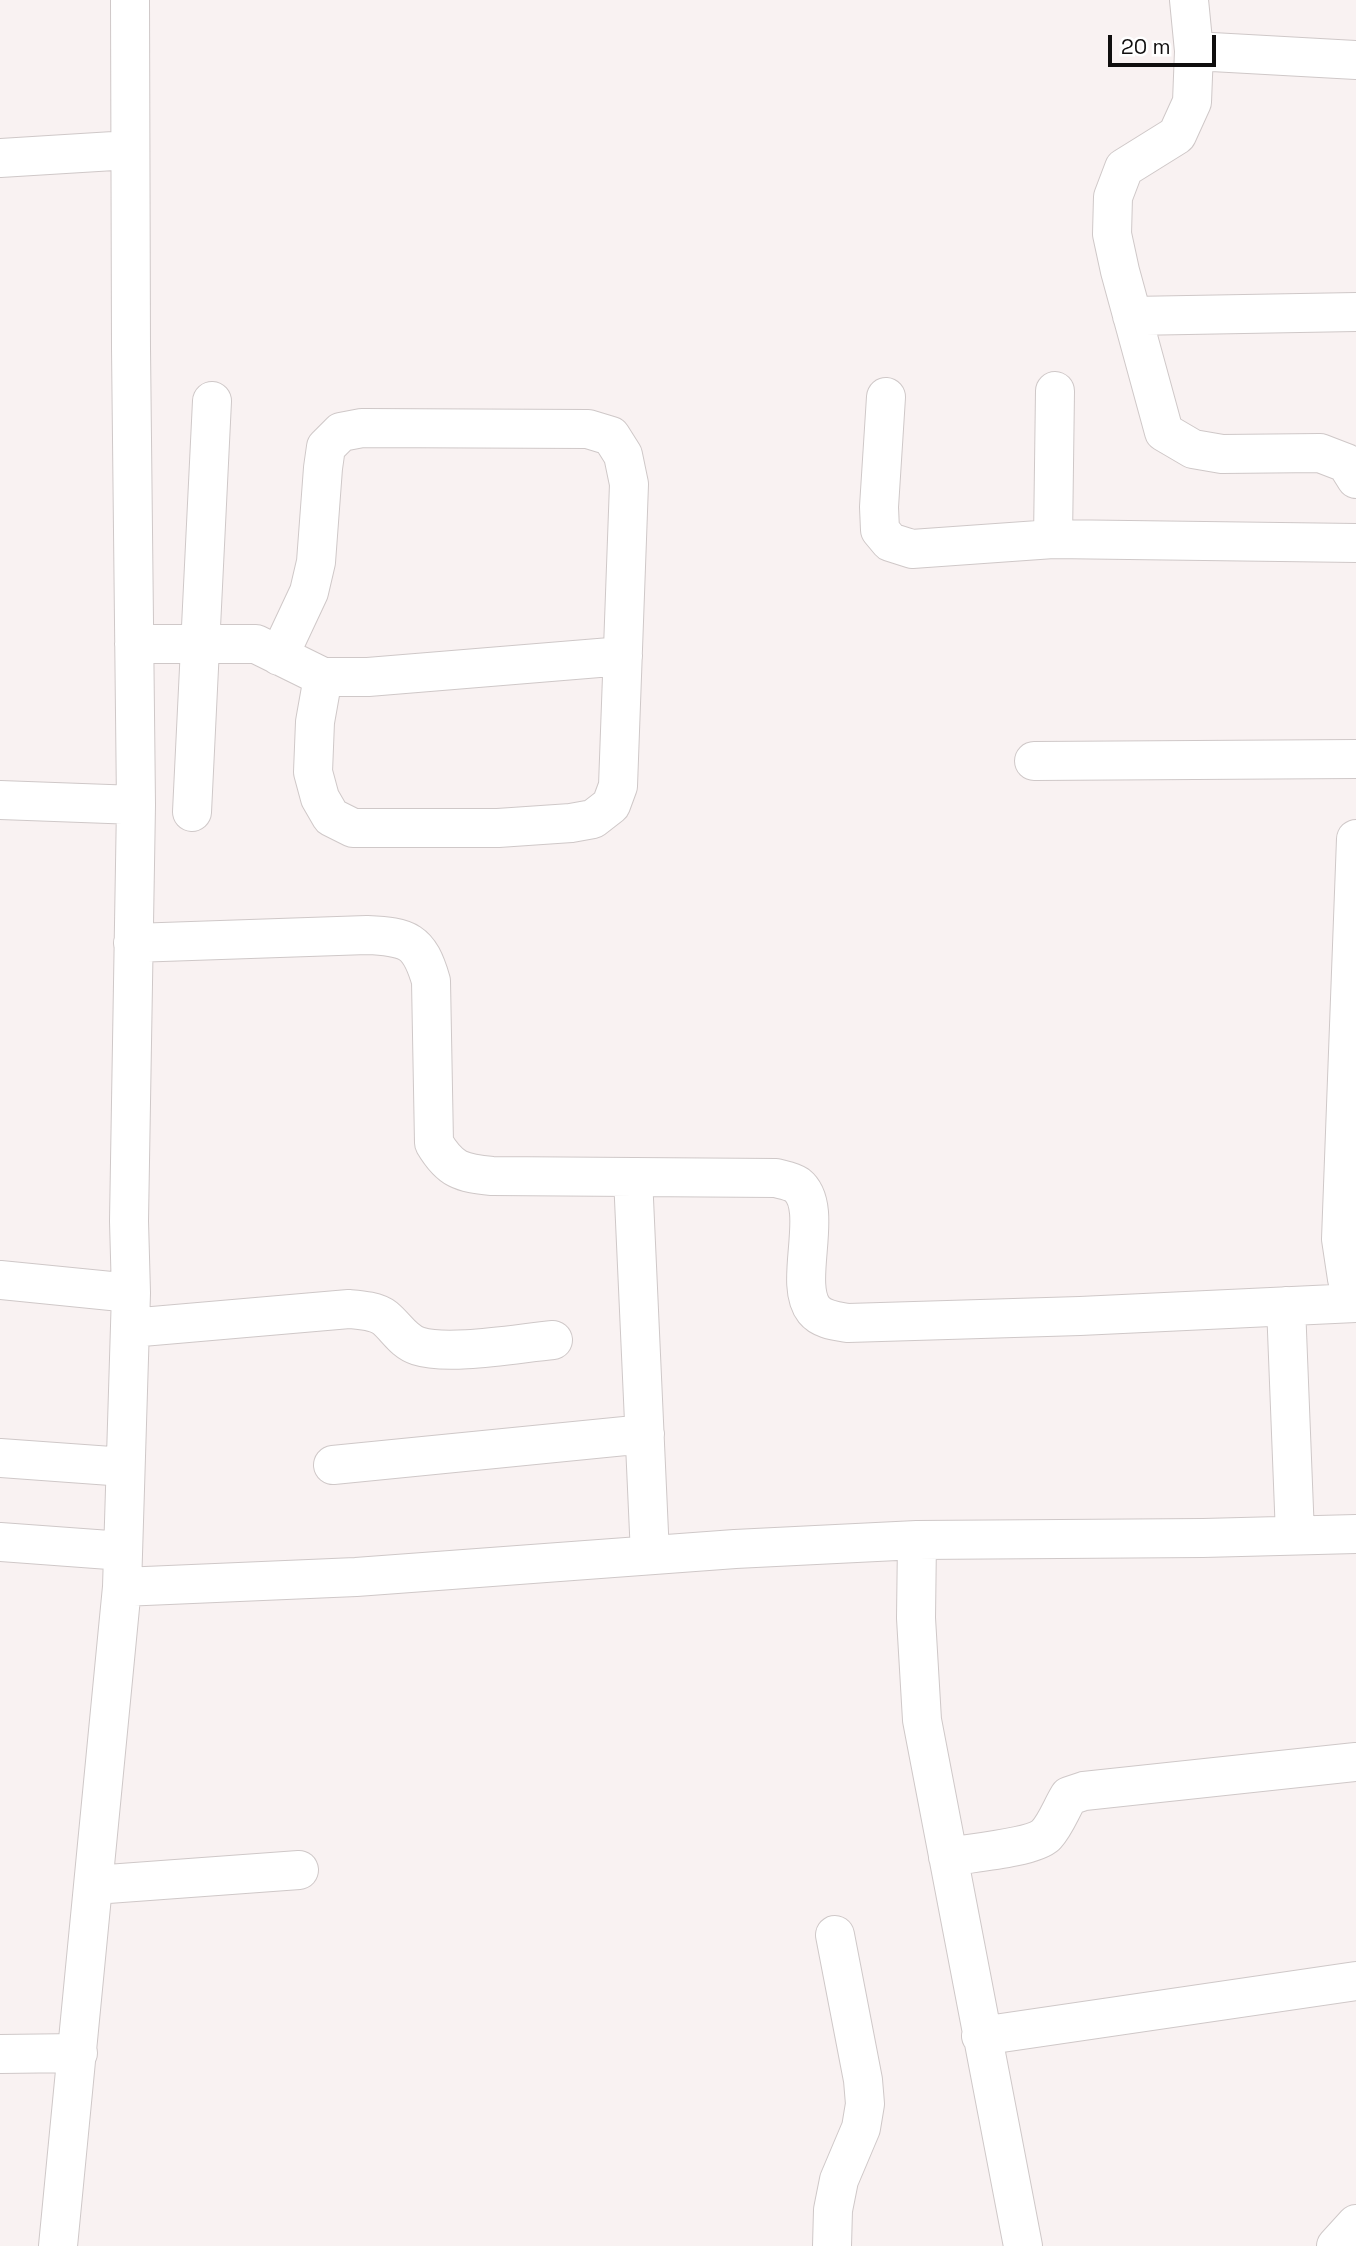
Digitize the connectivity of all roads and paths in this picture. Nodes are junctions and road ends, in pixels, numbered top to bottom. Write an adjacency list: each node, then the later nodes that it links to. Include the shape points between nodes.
1 (130, 0): 5 (street)
2 (1189, 0): 3 (street)
3 (1194, 51): 4 (street); 8 (street, via 1192,102 1177,135 1124,168 1113,197 1112,233)
4 (1356, 60)
5 (130, 150): 6 (street); 15 (street)
6 (0, 158)
7 (1356, 312): 8 (street)
8 (1132, 316): 12 (street, via 1164,432 1193,449 1222,454 1320,453 1346,463)
9 (1055, 391): 13 (street)
10 (886, 397): 13 (street, via 878,507 880,530 890,542 912,549)
11 (212, 401): 16 (street)
12 (1356, 479)
13 (1053, 538): 14 (street)
14 (1356, 543)
15 (134, 643): 16 (street); 23 (street)
16 (200, 644): 17 (street, via 256,645); 24 (street)
17 (279, 656): 18 (street, via 314,572 326,447 341,432 362,428 588,429 611,436 623,455 629,484); 19 (street)
18 (622, 656): 19 (street); 19 (street, via 618,786 611,805 593,819 571,823 353,828 331,817 313,772)
19 (323, 677)
20 (1356, 759): 21 (street)
21 (1034, 761)
22 (0, 800): 23 (street)
23 (136, 805): 26 (street)
24 (192, 812)
25 (1356, 839): 29 (street, via 1341,1239 1347,1279)
26 (133, 943): 27 (street, via 367,934 411,943 424,957 431,981 434,1143 444,1161 464,1174); 32 (street)
27 (633, 1177): 31 (street, via 776,1178 795,1183 806,1196 808,1214 807,1297 814,1311 827,1319 848,1323); 34 (street)
28 (0, 1280): 32 (street)
29 (1356, 1286)
30 (1356, 1303): 31 (street)
31 (1286, 1306): 39 (street)
32 (130, 1311): 33 (street, via 368,1311 384,1317 416,1345 438,1350); 37 (street)
33 (553, 1339)
34 (645, 1434): 36 (street); 42 (street)
35 (0, 1458): 37 (street)
36 (333, 1465)
37 (125, 1468): 43 (street)
38 (1356, 1534): 39 (street)
39 (1295, 1535): 40 (street)
40 (917, 1540): 42 (street); 45 (street, via 922,1720)
41 (0, 1542): 43 (street)
42 (650, 1555): 43 (street, via 356,1577)
43 (123, 1569): 47 (street)
44 (1356, 1762): 45 (street, via 1084,1791 1069,1796 1043,1838)
45 (948, 1857): 50 (street)
46 (299, 1870): 47 (street)
47 (94, 1885): 51 (street)
48 (835, 1935): 55 (street, via 865,2104 861,2128 839,2179)
49 (1356, 1981): 50 (street)
50 (981, 2036): 56 (street)
51 (78, 2053): 52 (street); 54 (street)
52 (0, 2054)
53 (1356, 2224): 57 (street)
54 (58, 2246)
55 (832, 2246)
56 (1023, 2246)
57 (1336, 2246)

